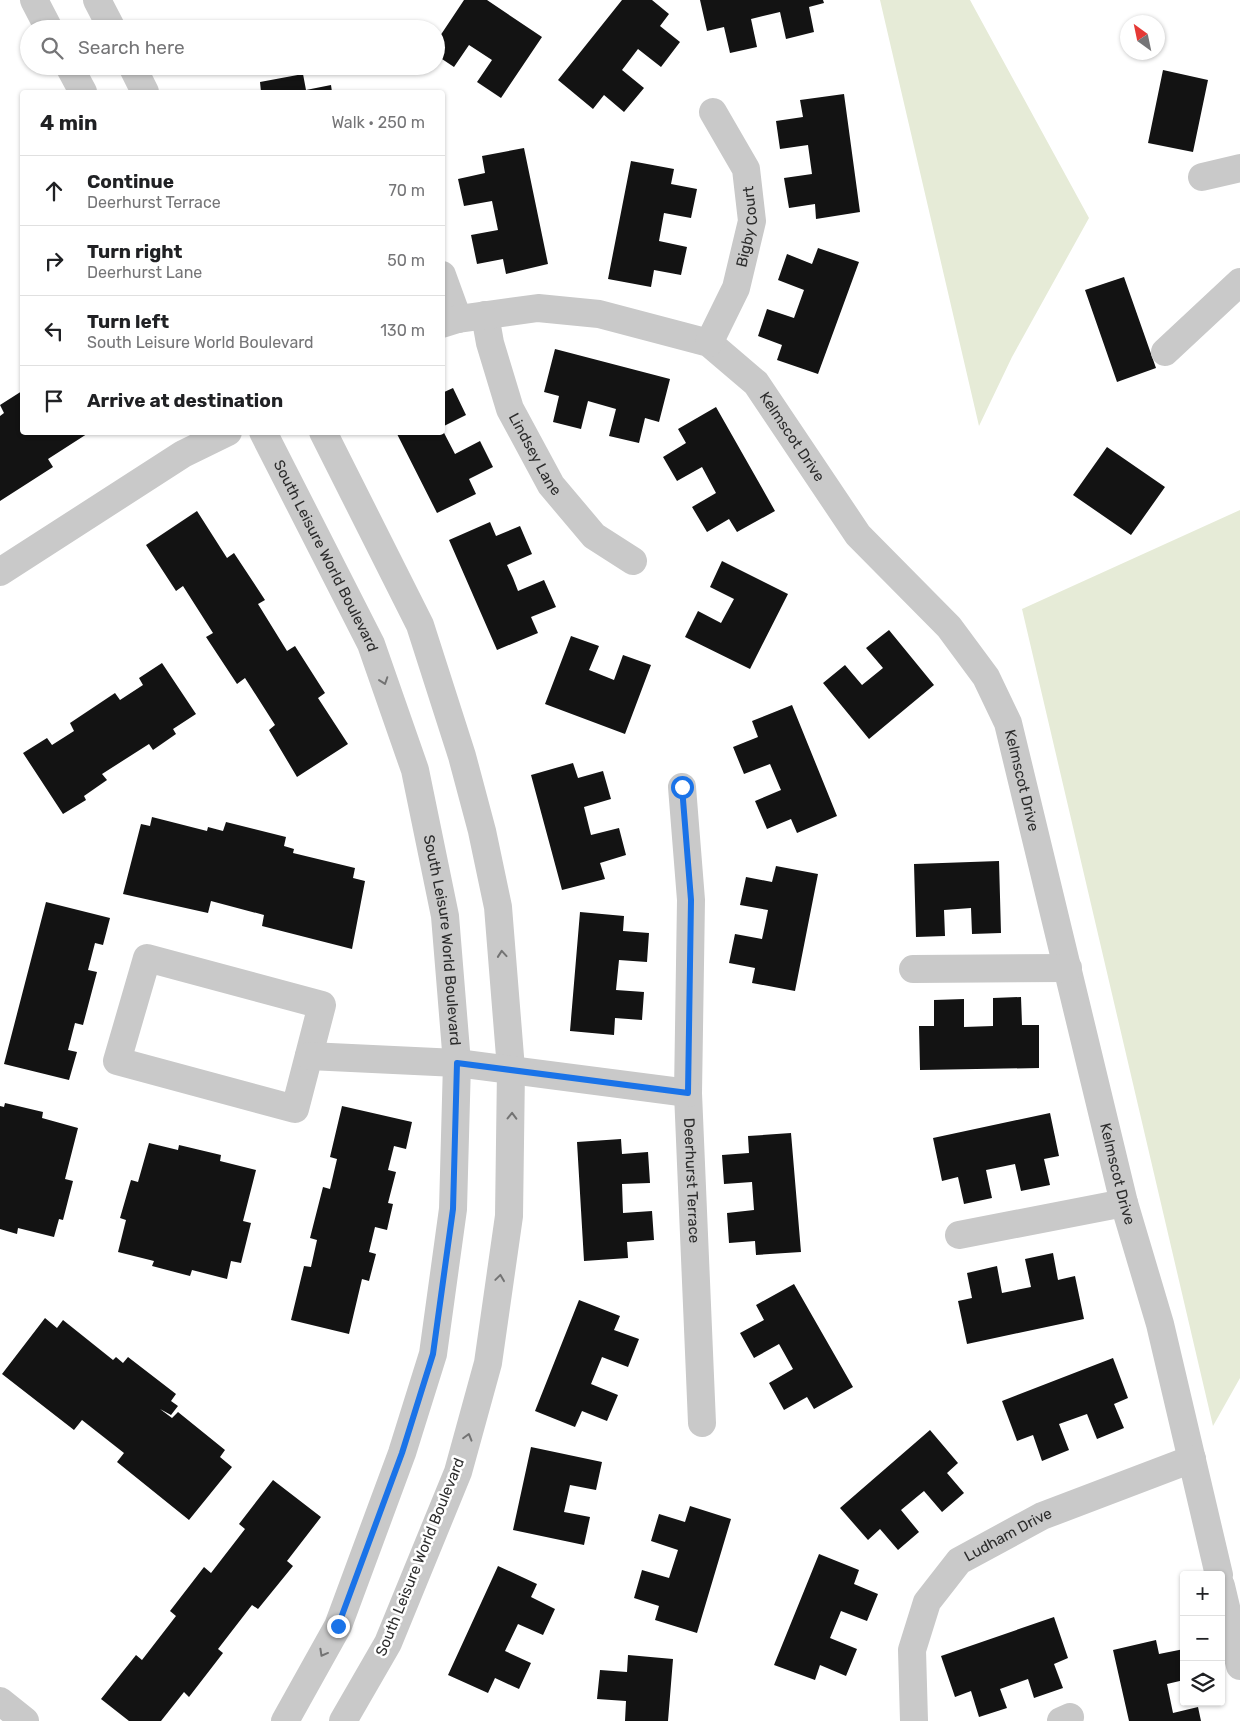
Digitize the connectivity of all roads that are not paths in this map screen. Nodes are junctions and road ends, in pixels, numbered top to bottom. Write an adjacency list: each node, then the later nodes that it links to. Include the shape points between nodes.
1 (34, 0): 3 (street)
2 (96, 0): 4 (street)
3 (44, 20)
4 (107, 20)
5 (74, 75): 7 (street)
6 (136, 75): 8 (street)
7 (82, 90)
8 (144, 90)
9 (713, 112): 16 (street, Bigby Court, via 746,169 752,221 736,288)
10 (1240, 168): 11 (street)
11 (1202, 177)
12 (1240, 282): 17 (street)
13 (445, 293): 15 (street)
14 (485, 316): 15 (street, Kelmscot Drive); 16 (street, Kelmscot Drive, via 538,308 599,314); 21 (street, Lindsey Lane, via 510,409 551,485 594,536)
15 (450, 322)
16 (709, 343): 24 (street, Kelmscot Drive, via 756,383 858,535 949,627 986,678 1008,723)
17 (1165, 352)
18 (222, 435): 22 (street, via 183,454)
19 (265, 435): 27 (street, South Leisure World Boulevard, one-way to 27, via 371,644 415,770 445,916)
20 (325, 435): 28 (street, South Leisure World Boulevard, one-way to 20, via 498,907 462,756 420,625)
21 (633, 560)
22 (0, 572)
23 (682, 787): 29 (street, Deerhurst Terrace, via 691,900)
24 (1068, 968): 25 (street); 30 (street, Kelmscot Drive)
25 (913, 969)
26 (309, 1056): 26 (street, via 295,1109 117,1061 147,958 322,1005); 27 (street)
27 (457, 1063): 28 (street); 39 (street, South Leisure World Boulevard, one-way to 39, via 453,1209 433,1354 402,1453 338,1626)
28 (511, 1069): 29 (street); 40 (street, South Leisure World Boulevard, one-way to 28, via 388,1643 454,1480 488,1363 509,1216)
29 (688, 1093): 32 (street, Deerhurst Terrace)
30 (1124, 1203): 31 (street); 33 (street, Kelmscot Drive, via 1160,1324)
31 (959, 1235)
32 (702, 1423)
33 (1192, 1459): 34 (street, Kelmscot Drive); 41 (street, Ludham Drive, via 1042,1516 959,1561 927,1602 912,1650)
34 (1218, 1571)
35 (1225, 1603): 36 (street)
36 (1240, 1666)
37 (0, 1701): 38 (street)
38 (25, 1721)
39 (285, 1721)
40 (343, 1721)
41 (914, 1721)

